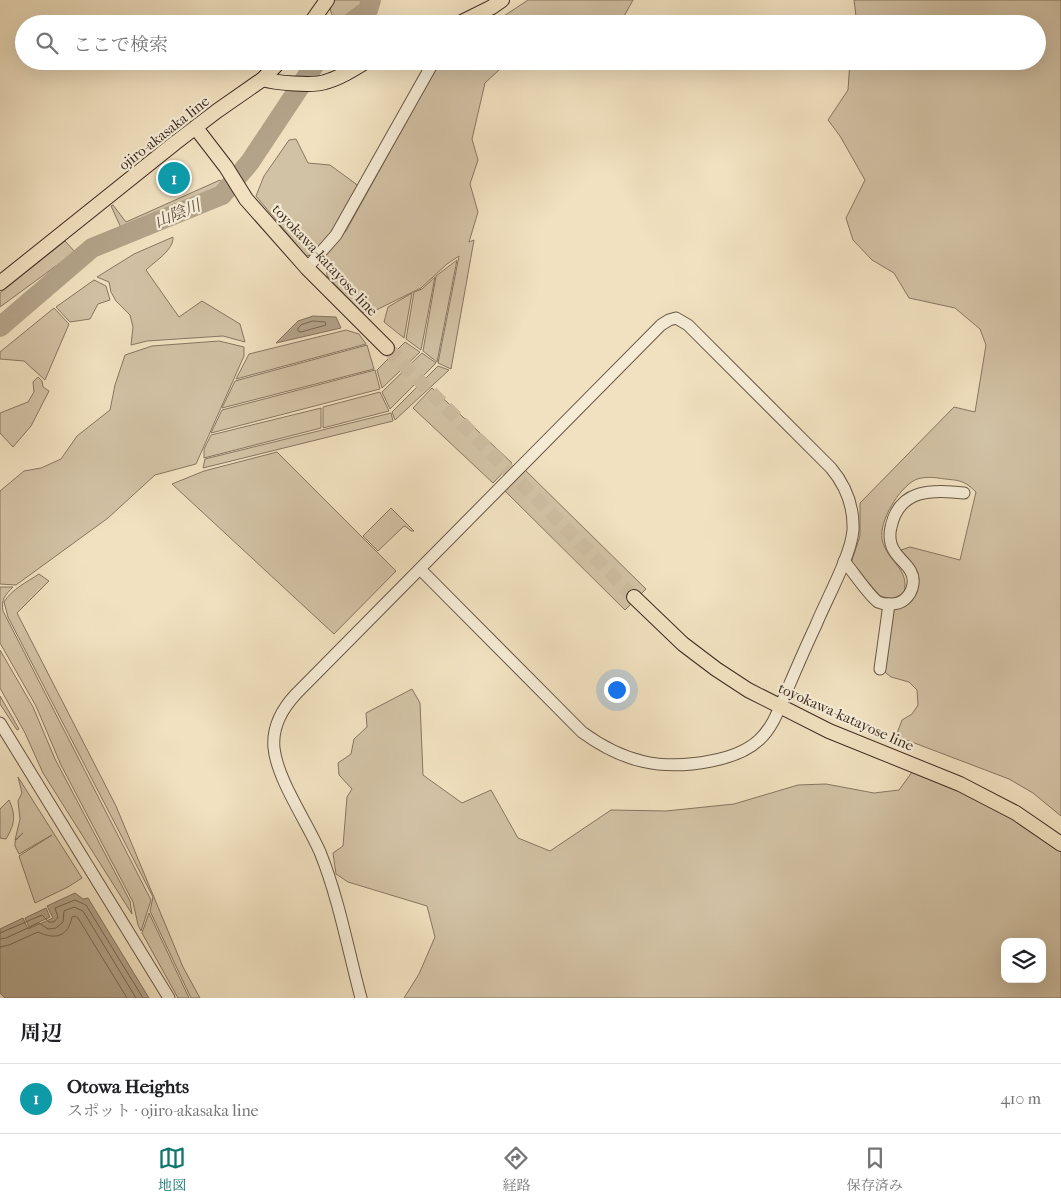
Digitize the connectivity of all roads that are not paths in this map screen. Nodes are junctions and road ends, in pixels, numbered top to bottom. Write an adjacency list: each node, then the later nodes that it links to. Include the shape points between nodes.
1 (327, 0): 3 (main road)
2 (502, 0): 4 (main road)
3 (316, 15)
4 (476, 15)
5 (275, 70): 8 (main road)
6 (352, 70): 8 (main road, via 324,83)
7 (429, 70): 10 (street, via 336,235)
8 (268, 81): 9 (main road, ojiro-akasaka line)
9 (196, 128): 10 (main road, toyokawa-katayose line, via 246,199); 11 (main road, ojiro-akasaka line)
10 (307, 268): 12 (main road, toyokawa-katayose line)
11 (0, 283)
12 (387, 348)
13 (964, 493): 17 (street, via 930,490 901,504 889,536 894,552 911,569 914,584 910,595 901,603)
14 (844, 561): 15 (street, via 853,521 843,484 831,468 709,346 676,318 661,325); 17 (street, via 878,602); 19 (street)
15 (420, 569): 19 (street, via 582,732 629,758 681,766 732,756 758,741); 23 (street, via 285,706 275,733 280,772 328,875)
16 (634, 597): 19 (main road, toyokawa-katayose line, via 683,644 716,669)
17 (889, 604): 18 (street)
18 (880, 669)
19 (781, 706): 21 (main road, toyokawa-katayose line, via 829,731 960,784 1016,813)
20 (0, 723): 22 (street)
21 (1061, 844)
22 (169, 998)
23 (361, 998)

